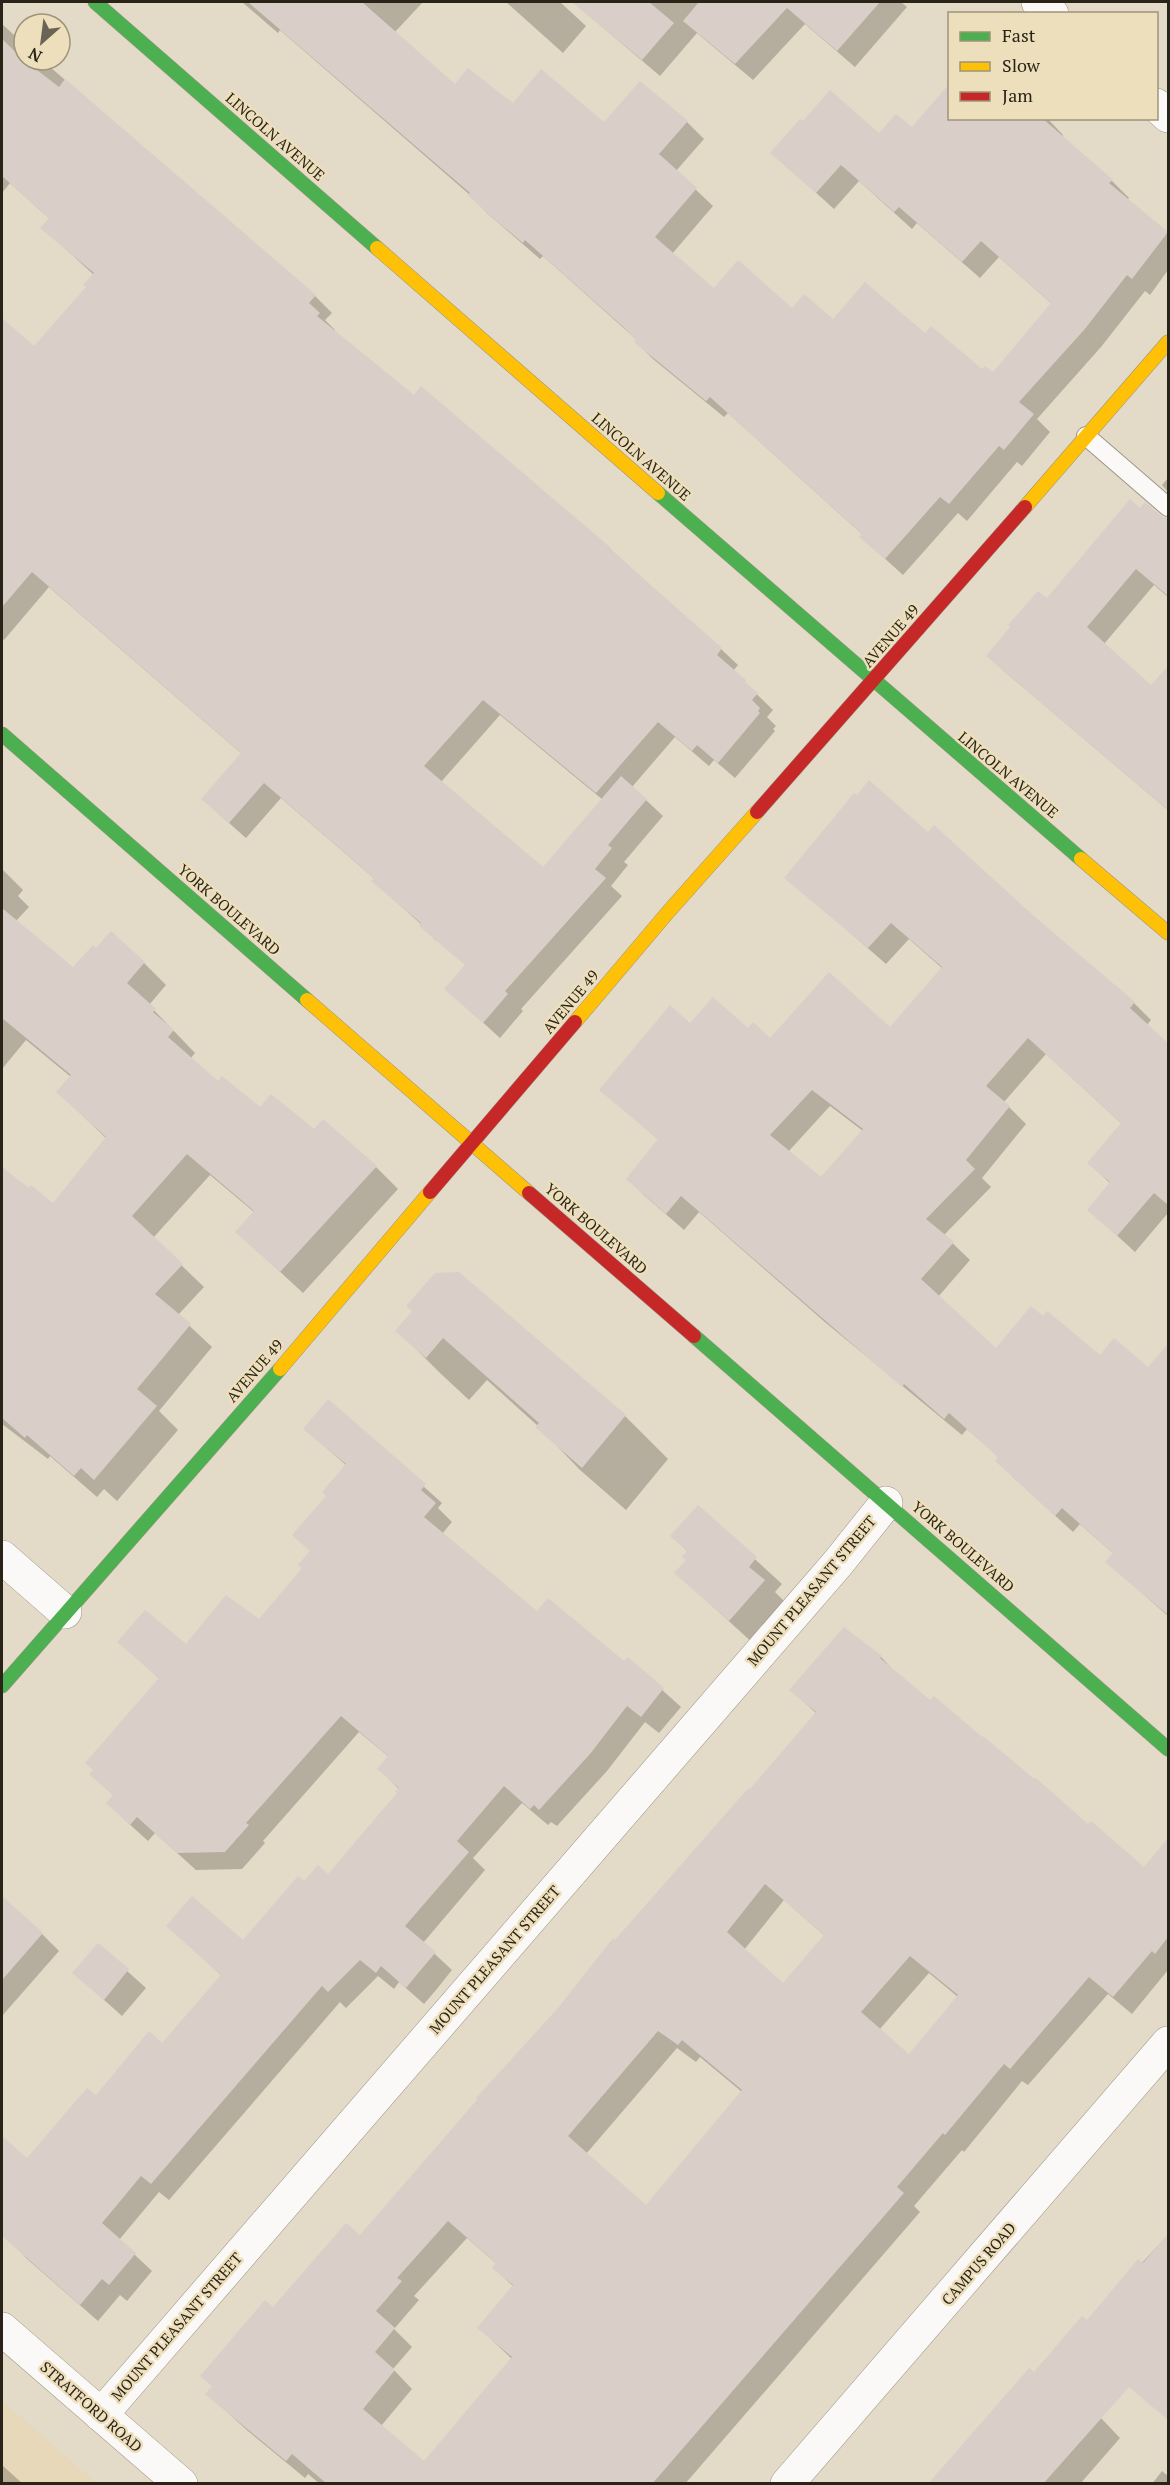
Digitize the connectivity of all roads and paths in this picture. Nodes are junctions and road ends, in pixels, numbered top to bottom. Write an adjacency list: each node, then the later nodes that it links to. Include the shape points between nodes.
1 (95, 2): 7 (street, LINCOLN AVENUE)
2 (1038, 2): 3 (street)
3 (1050, 12)
4 (1168, 342): 5 (street, AVENUE 49)
5 (1086, 436): 6 (lane); 7 (street, AVENUE 49)
6 (1168, 507)
7 (874, 682): 9 (street, LINCOLN AVENUE); 10 (street, AVENUE 49, via 669,911)
8 (2, 734): 10 (street, YORK BOULEVARD)
9 (1168, 933)
10 (472, 1144): 11 (street, YORK BOULEVARD); 13 (street, AVENUE 49)
11 (886, 1503): 15 (street, YORK BOULEVARD); 18 (street, MOUNT PLEASANT STREET)
12 (2, 1557): 13 (street)
13 (65, 1612): 14 (street, AVENUE 49)
14 (2, 1686)
15 (1168, 1749)
16 (1168, 2043): 20 (street, CAMPUS ROAD)
17 (2, 2329): 18 (street, STRATFORD ROAD)
18 (101, 2415): 19 (street, STRATFORD ROAD)
19 (181, 2484)
20 (787, 2484)

